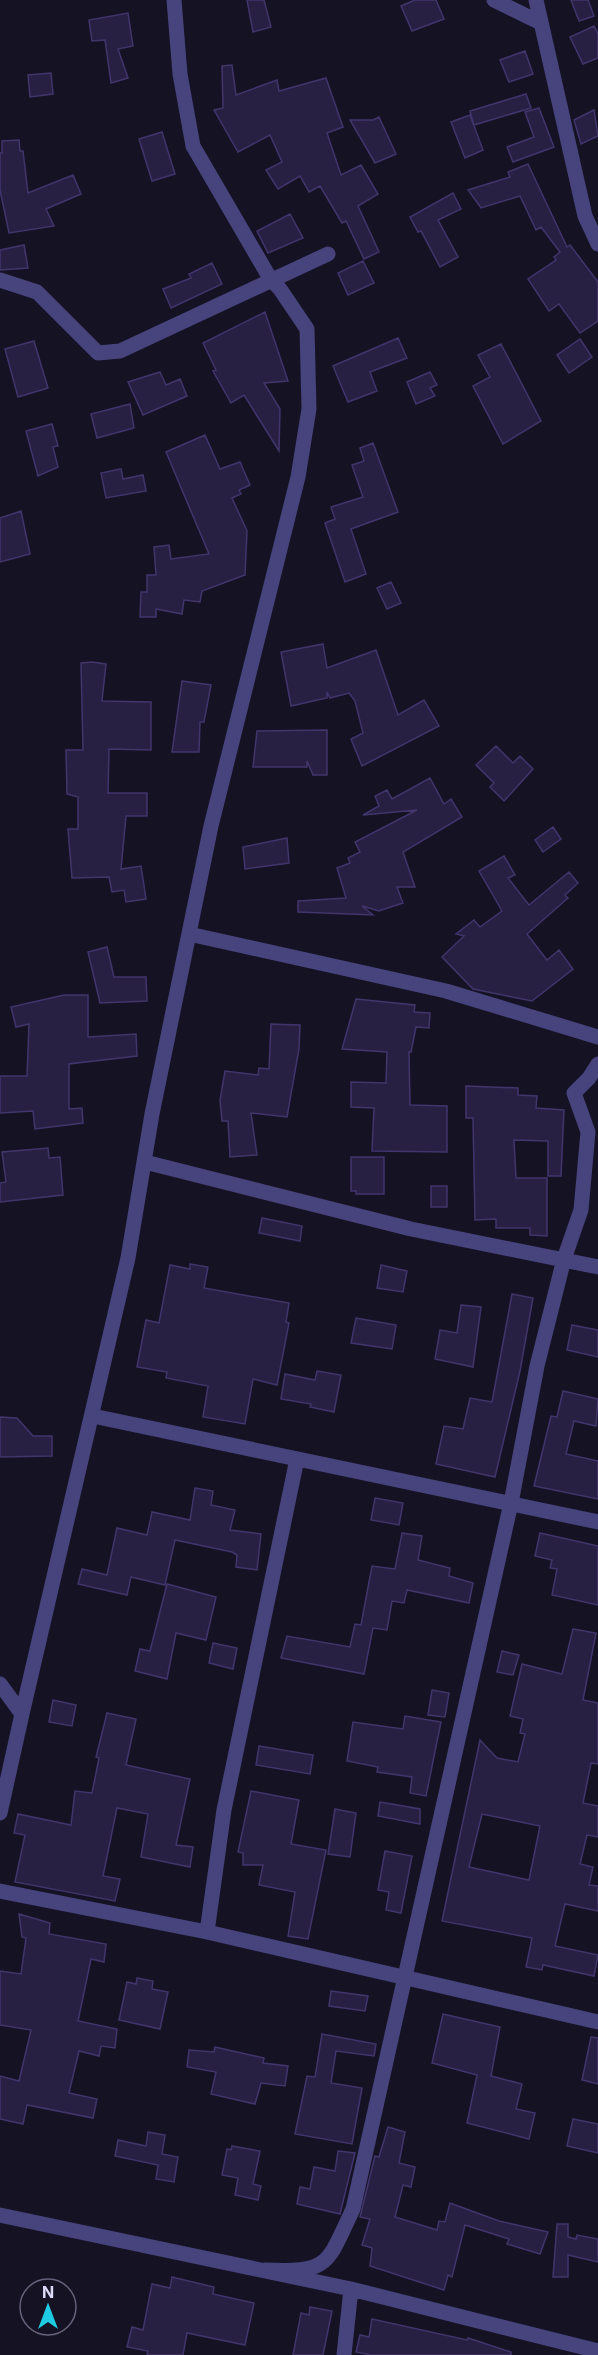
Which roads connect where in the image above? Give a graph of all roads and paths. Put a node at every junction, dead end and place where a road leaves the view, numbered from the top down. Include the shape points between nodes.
1 (174, 0) edge
2 (494, 0) edge
3 (536, 0) edge
4 (541, 23) junction
5 (598, 244) edge
6 (328, 254) dead end
7 (0, 280) edge
8 (271, 280) junction
9 (189, 934) junction
10 (598, 1037) edge
11 (598, 1064) edge
12 (145, 1162) junction
13 (564, 1258) junction
14 (598, 1267) edge
15 (93, 1416) junction
16 (297, 1459) junction
17 (511, 1503) junction
18 (598, 1522) edge
19 (0, 1684) edge
20 (22, 1714) junction
21 (0, 1813) edge
22 (0, 1891) edge
23 (207, 1932) junction
24 (404, 1976) junction
25 (598, 2022) edge
26 (0, 2215) edge
27 (265, 2270) junction
28 (351, 2289) junction
29 (598, 2351) edge
30 (344, 2355) edge

1 - 8 street via 180,74 193,146
2 - 4 street
3 - 4 street
4 - 5 street via 585,216
6 - 8 street
7 - 8 street via 38,292 98,353 120,351
8 - 9 street via 307,329 309,409 298,477 211,826
9 - 10 street via 446,991
9 - 12 street
11 - 13 street via 573,1093 588,1132 581,1210
12 - 13 street via 411,1229
12 - 15 street
13 - 14 street
13 - 17 street via 537,1366
15 - 16 street
15 - 20 street
16 - 17 street
16 - 23 street via 224,1810
17 - 18 street
17 - 24 street
19 - 20 street
20 - 21 street
22 - 23 street
23 - 24 street
24 - 25 street
24 - 27 street via 353,2208 341,2234 321,2265 299,2271
26 - 27 street
27 - 28 street
28 - 29 street
28 - 30 street

